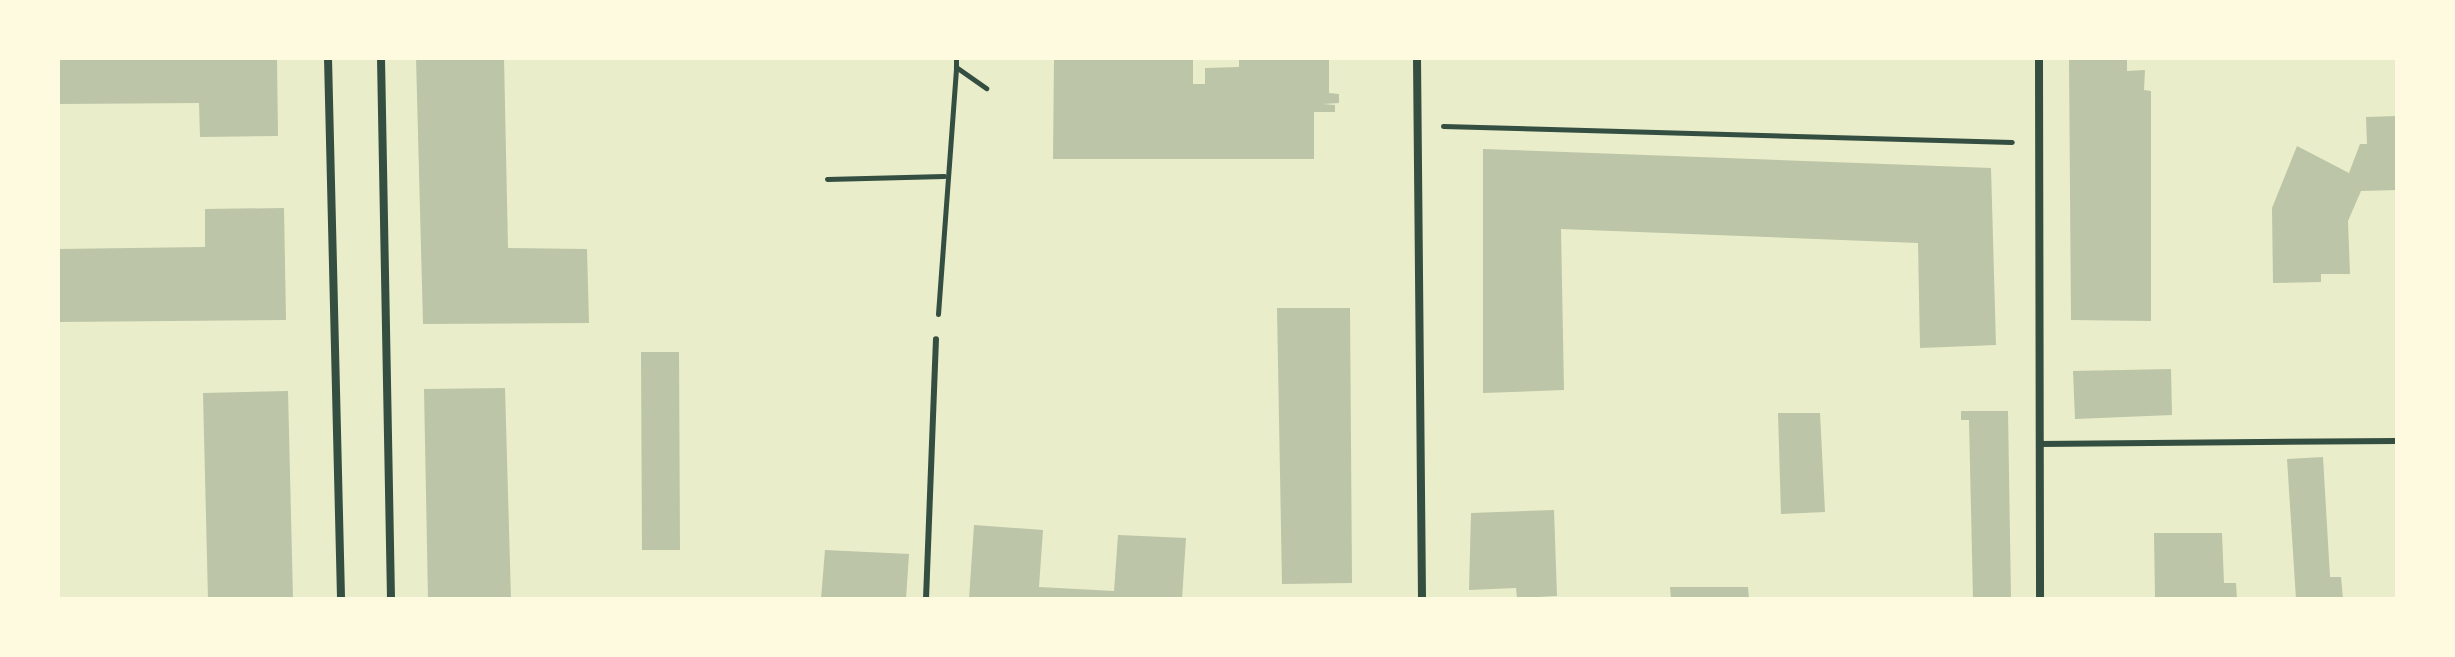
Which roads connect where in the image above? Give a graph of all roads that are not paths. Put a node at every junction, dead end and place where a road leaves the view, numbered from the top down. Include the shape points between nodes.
1 (328, 58) edge
2 (381, 58) edge
3 (1417, 58) edge
4 (2039, 58) edge
5 (936, 339) road end
6 (2397, 441) edge
7 (2039, 444) junction
8 (341, 599) edge
9 (391, 599) edge
10 (926, 599) edge
11 (1422, 599) edge
12 (2040, 599) edge

1 - 8 street
2 - 9 street
3 - 11 street
4 - 7 street
5 - 10 lane
6 - 7 lane
7 - 12 street

